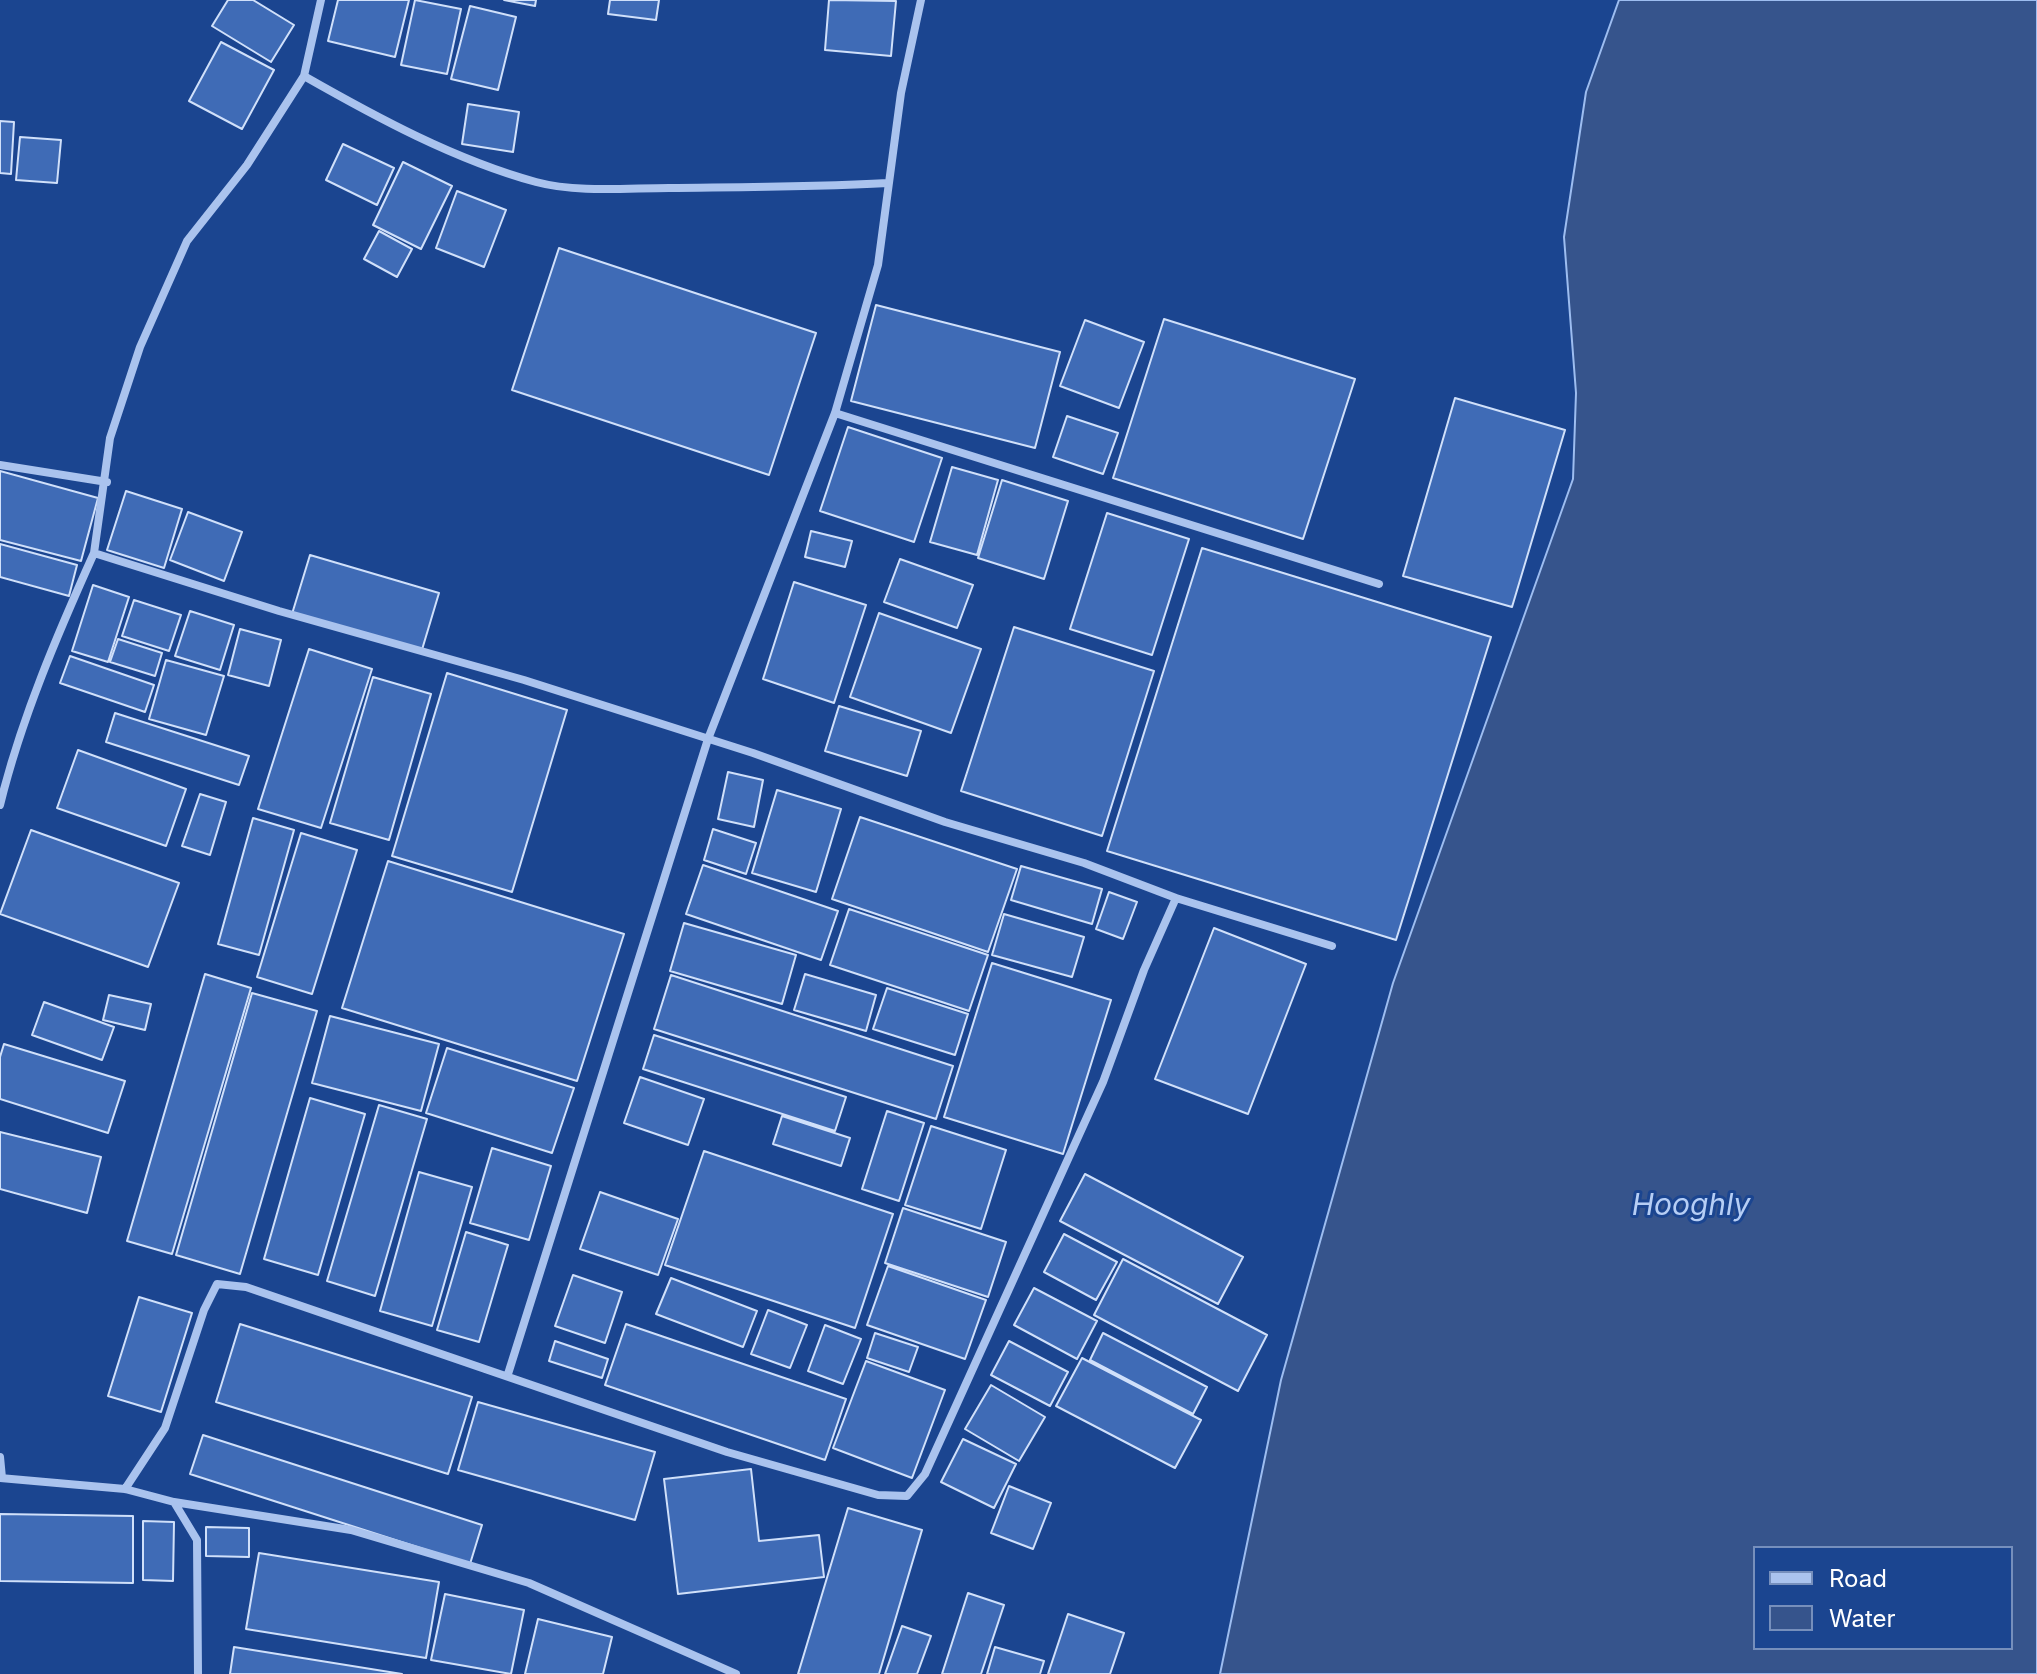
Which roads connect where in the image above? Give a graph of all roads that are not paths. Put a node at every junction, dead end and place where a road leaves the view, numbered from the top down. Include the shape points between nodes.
1 (321, 0) edge
2 (921, 0) edge
3 (304, 76) junction
4 (888, 183) junction
5 (835, 413) junction
6 (0, 465) edge
7 (107, 482) junction
8 (94, 553) junction
9 (1379, 584) dead end
10 (708, 739) junction
11 (0, 805) edge
12 (1176, 898) junction
13 (1332, 946) dead end
14 (508, 1374) junction
15 (0, 1457) edge
16 (1, 1478) edge
17 (125, 1489) junction
18 (174, 1502) junction
19 (198, 1674) edge
20 (736, 1674) edge

1 - 3 street
2 - 4 street
3 - 4 street via 458,153 538,183 602,188
3 - 7 street via 247,165 187,241 140,347 110,438
4 - 5 street via 878,265
5 - 9 street
5 - 10 street
6 - 7 street
7 - 8 street
8 - 10 street
8 - 11 street via 8,771
10 - 12 street
10 - 14 street
12 - 13 street
12 - 14 street via 1060,1179 925,1474 907,1496 878,1495 727,1452
14 - 17 street via 246,1287 217,1284 165,1428
15 - 16 street
16 - 17 street
17 - 18 street
18 - 19 street via 197,1540
18 - 20 street via 351,1530 529,1583

